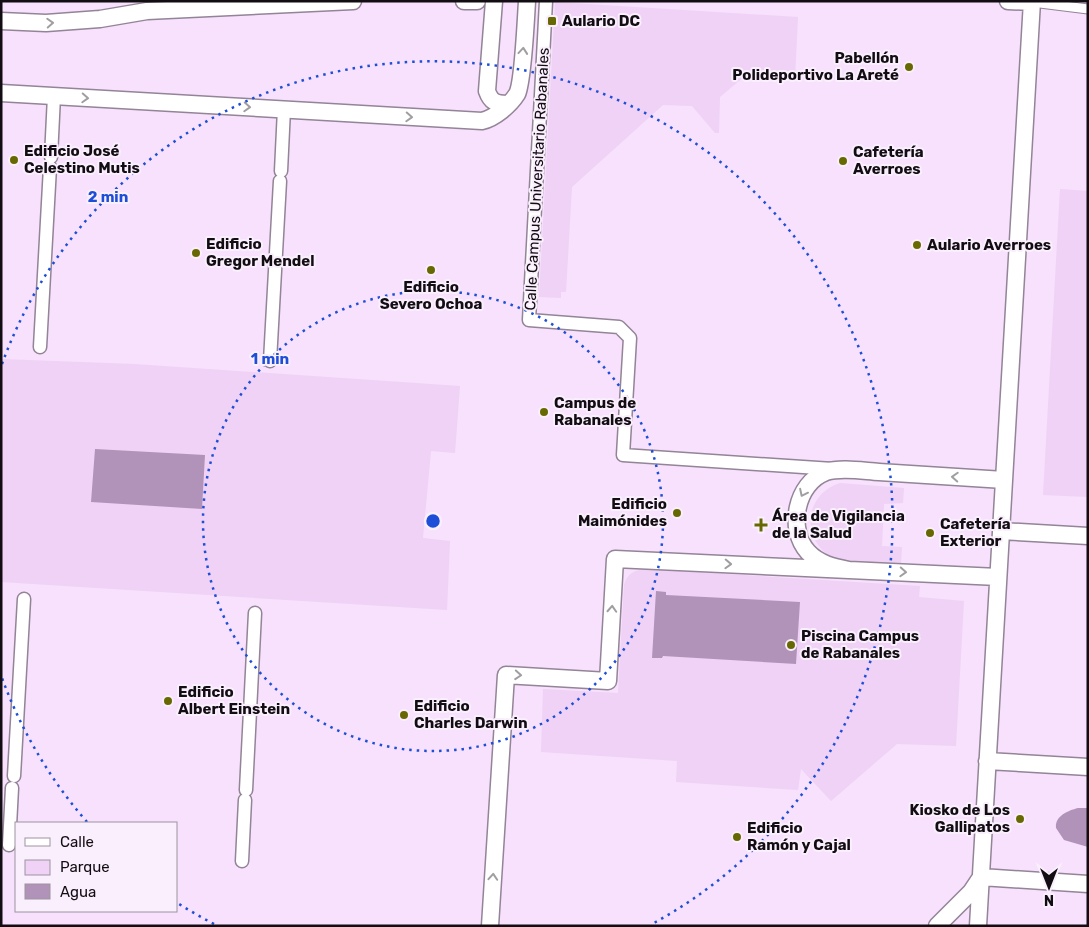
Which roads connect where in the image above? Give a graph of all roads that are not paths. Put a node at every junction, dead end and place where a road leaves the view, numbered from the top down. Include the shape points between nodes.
1 (353, 1) edge
2 (464, 1) edge
3 (477, 1) edge
4 (494, 1) edge
5 (527, 1) edge
6 (546, 1) edge
7 (1008, 1) edge
8 (1032, 2) edge
9 (1088, 9) edge
10 (1, 21) edge
11 (1, 93) edge
12 (54, 96) junction
13 (506, 104) junction
14 (284, 109) junction
15 (40, 347) dead end
16 (270, 361) dead end
17 (856, 471) junction
18 (1004, 480) junction
19 (1001, 531) junction
20 (1088, 536) edge
21 (849, 570) junction
22 (998, 577) junction
23 (24, 599) dead end
24 (255, 613) dead end
25 (987, 761) junction
26 (1088, 767) edge
27 (9, 845) dead end
28 (242, 861) dead end
29 (981, 878) junction
30 (1088, 884) edge
31 (490, 926) edge
32 (937, 926) edge
33 (978, 926) edge

10 -> 1 street via 46,23 147,11
2 - 3 street
4 - 13 street via 487,91 496,104
13 -> 5 street, Calle Campus Universitario Rabanales via 517,94 520,85
6 - 17 street, Calle Campus Universitario Rabanales via 530,320 619,326 630,338 623,455
7 - 8 street
8 - 9 lane
8 - 18 street
11 - 12 street, Calle Campus Universitario Rabanales
12 -> 14 street, Calle Campus Universitario Rabanales
12 - 15 street
14 -> 13 street, Calle Campus Universitario Rabanales via 482,121 492,119
14 - 16 street
18 -> 17 street, Calle Campus Universitario Rabanales
17 -> 21 street, Calle Campus Universitario Rabanales via 827,472 816,477 807,485 798,503 798,532 808,552 824,564
18 - 19 street
19 - 20 street
19 - 22 street
21 -> 22 street, Calle Campus Universitario Rabanales
31 -> 21 street, Calle Campus Universitario Rabanales via 506,674 608,681 615,560
22 - 25 street
23 - 27 street
24 - 28 street
25 - 26 street
25 - 29 street
29 - 30 street
29 - 32 street
29 - 33 street

